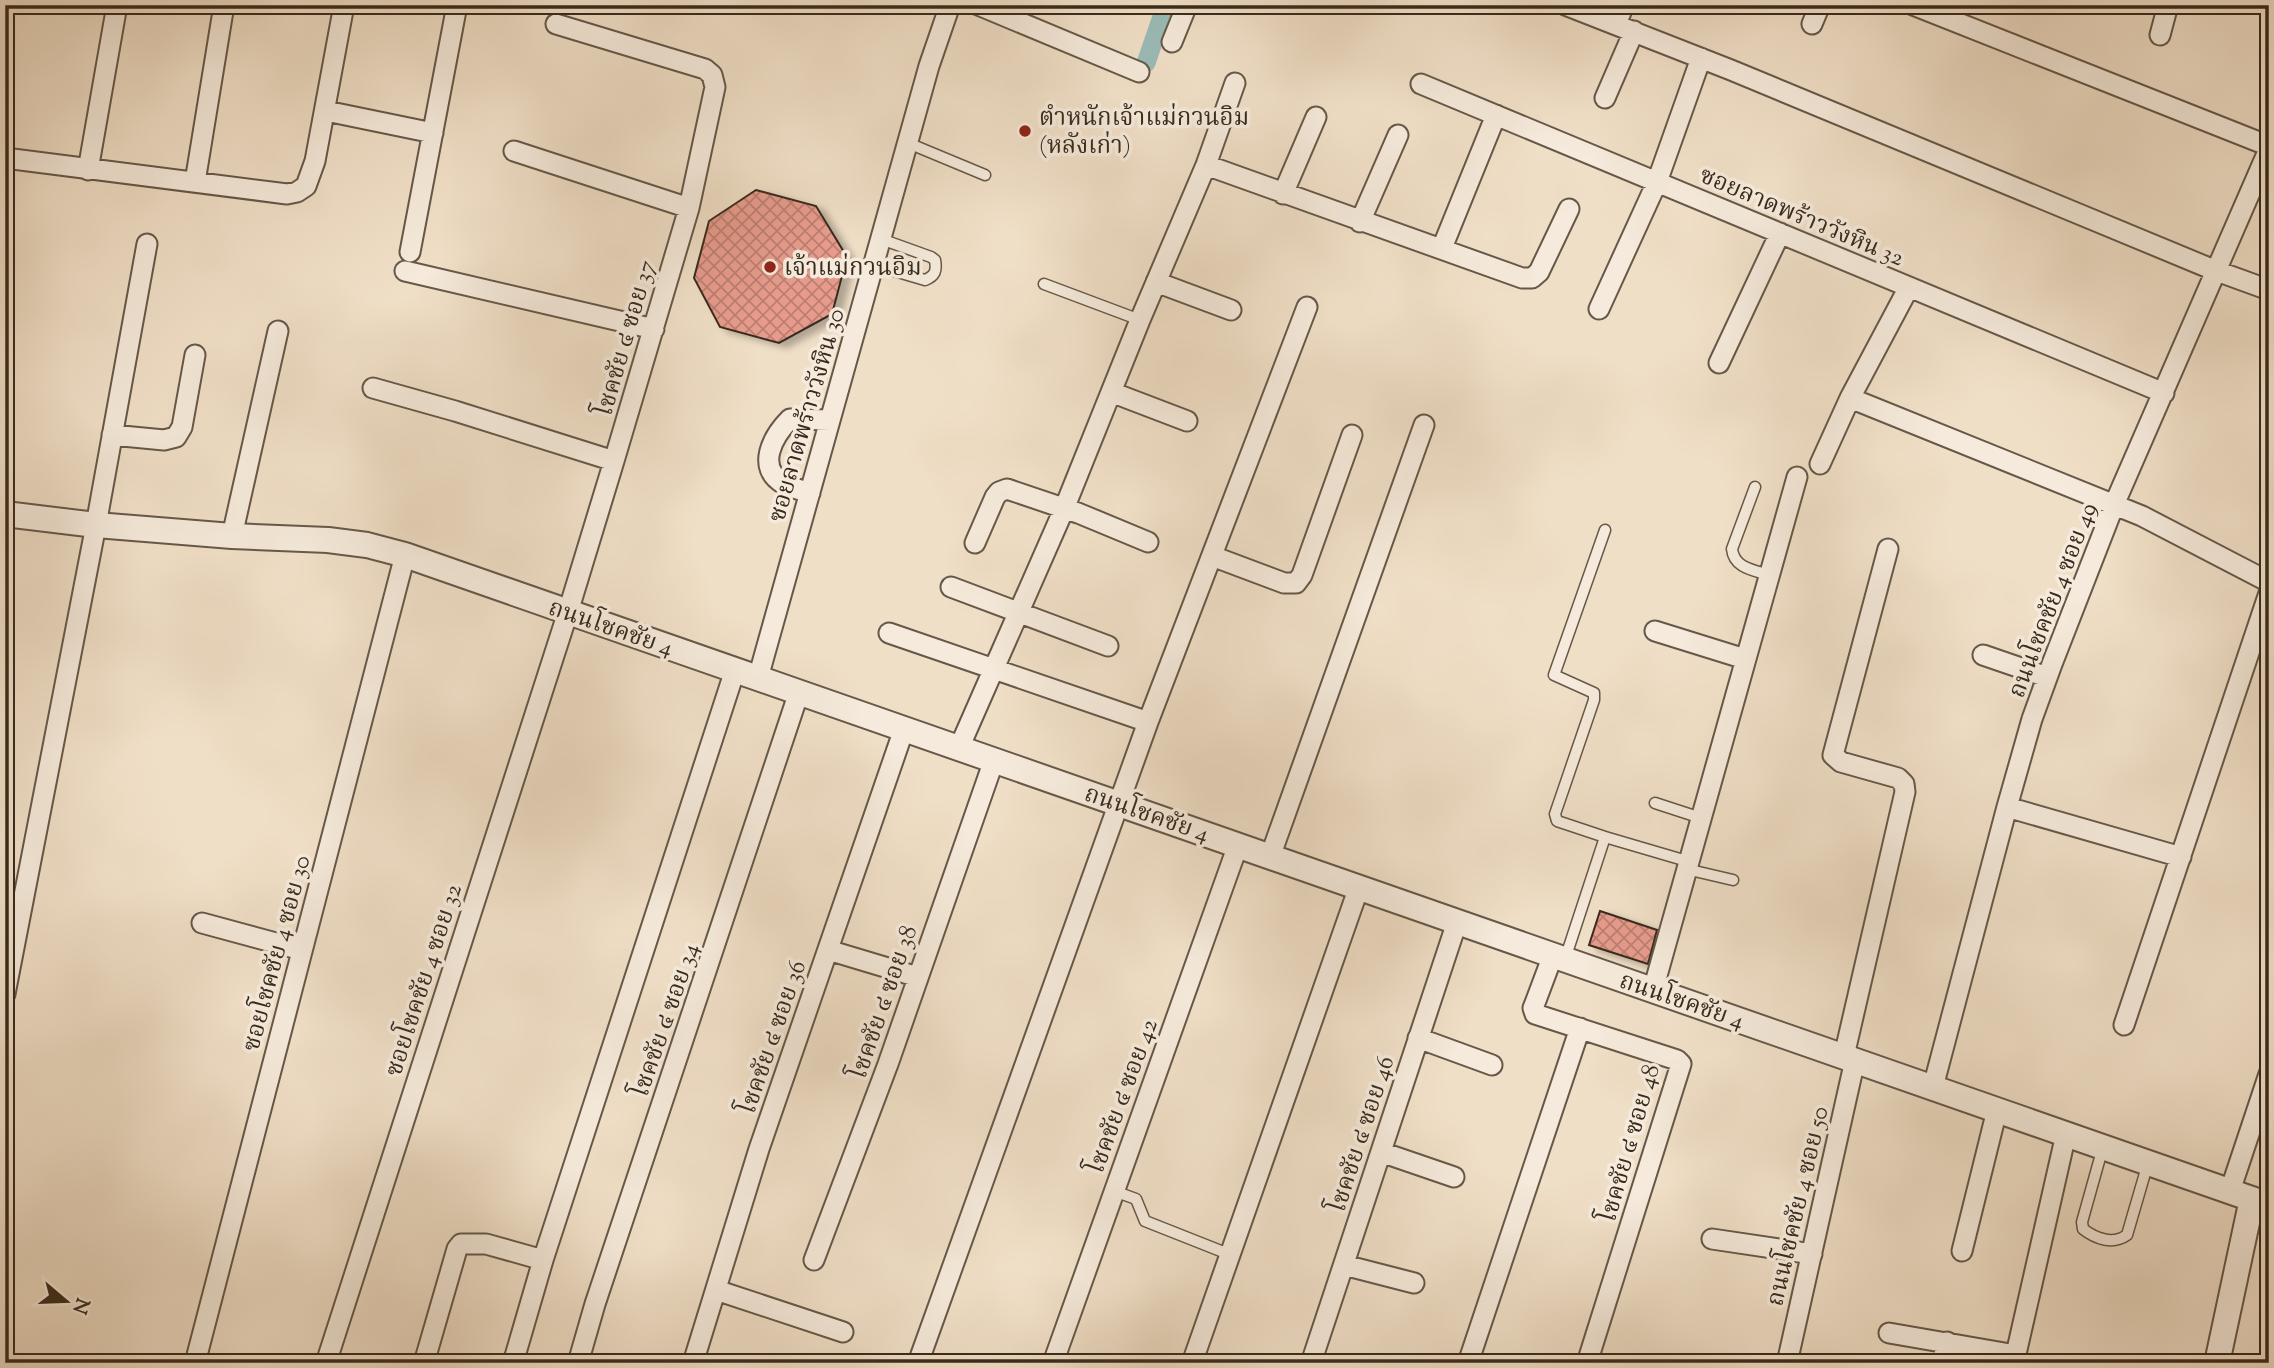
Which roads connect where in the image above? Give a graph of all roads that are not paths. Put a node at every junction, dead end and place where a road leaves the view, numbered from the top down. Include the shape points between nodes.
1 (117, 5) edge
2 (225, 5) edge
3 (344, 5) edge
4 (457, 5) edge
5 (950, 5) edge
6 (978, 5) edge
7 (1187, 5) edge
8 (1565, 5) edge
9 (1624, 5) edge
10 (1820, 5) edge
11 (1913, 5) edge
12 (2168, 5) edge
13 (555, 24) dead end
14 (1812, 24) dead end
15 (1625, 27) junction
16 (2160, 35) dead end
17 (1172, 42) dead end
18 (1701, 58) junction
19 (1139, 72) dead end
20 (1235, 83) dead end
21 (1421, 84) dead end
22 (1605, 98) dead end
23 (326, 111) junction
24 (1496, 116) junction
25 (1316, 117) dead end
26 (433, 133) junction
27 (1398, 135) dead end
28 (908, 143) junction
29 (2269, 148) edge
30 (514, 151) dead end
31 (5, 158) edge
32 (1206, 165) junction
33 (89, 170) junction
34 (985, 175) dead end
35 (195, 182) junction
36 (1657, 182) junction
37 (1283, 194) junction
38 (689, 208) junction
39 (1569, 209) dead end
40 (1360, 222) junction
41 (1780, 233) junction
42 (881, 239) junction
43 (147, 244) dead end
44 (1442, 248) junction
45 (874, 265) junction
46 (2214, 271) junction
47 (1156, 282) junction
48 (1044, 284) dead end
49 (1909, 287) junction
50 (2269, 290) edge
51 (1307, 307) dead end
52 (1231, 310) dead end
53 (1599, 310) dead end
54 (1140, 320) junction
55 (654, 329) junction
56 (278, 331) dead end
57 (195, 355) dead end
58 (1719, 363) dead end
59 (373, 388) dead end
60 (1111, 392) junction
61 (2164, 393) junction
62 (1850, 398) junction
63 (830, 420) junction
64 (1187, 421) dead end
65 (1424, 425) dead end
66 (113, 435) junction
67 (1352, 435) dead end
68 (614, 461) junction
69 (1820, 464) dead end
70 (1797, 477) dead end
71 (1755, 487) dead end
72 (810, 493) junction
73 (2114, 505) junction
74 (1063, 509) junction
75 (5, 514) edge
76 (96, 525) junction
77 (1605, 530) dead end
78 (232, 536) junction
79 (1147, 542) dead end
80 (975, 543) dead end
81 (1888, 549) dead end
82 (405, 555) junction
83 (1212, 555) junction
84 (1769, 575) junction
85 (2269, 582) edge
86 (951, 587) dead end
87 (2269, 593) edge
88 (568, 612) junction
89 (1018, 612) junction
90 (1655, 631) dead end
91 (889, 633) dead end
92 (1108, 646) dead end
93 (1983, 655) dead end
94 (1745, 659) junction
95 (994, 668) junction
96 (747, 674) junction
97 (2047, 677) junction
98 (799, 692) junction
99 (1149, 723) junction
100 (904, 729) junction
101 (959, 748) junction
102 (994, 760) junction
103 (1655, 803) dead end
104 (1119, 804) junction
105 (2007, 807) junction
106 (1700, 818) junction
107 (1605, 837) junction
108 (1238, 845) junction
109 (1270, 856) junction
110 (2181, 857) junction
111 (1683, 864) junction
112 (1733, 880) dead end
113 (1359, 887) junction
114 (1457, 922) junction
115 (202, 923) dead end
116 (302, 950) junction
117 (828, 950) junction
118 (1559, 957) junction
119 (918, 978) junction
120 (6, 983) edge
121 (1653, 990) junction
122 (2124, 1025) dead end
123 (1580, 1028) junction
124 (1418, 1038) junction
125 (1849, 1058) junction
126 (1492, 1065) dead end
127 (2269, 1074) edge
128 (1933, 1087) junction
129 (1997, 1110) junction
130 (2066, 1134) junction
131 (2103, 1147) junction
132 (1381, 1152) junction
133 (2148, 1162) junction
134 (1454, 1177) dead end
135 (1114, 1191) junction
136 (2250, 1198) edge
137 (1712, 1238) dead end
138 (1962, 1251) dead end
139 (1812, 1254) junction
140 (1231, 1255) junction
141 (543, 1260) junction
142 (814, 1260) dead end
143 (1344, 1265) junction
144 (1414, 1283) dead end
145 (716, 1290) junction
146 (843, 1332) dead end
147 (1889, 1333) dead end
148 (1947, 1342) junction
149 (2015, 1359) edge
150 (195, 1363) edge
151 (326, 1363) edge
152 (424, 1363) edge
153 (513, 1363) edge
154 (578, 1363) edge
155 (693, 1363) edge
156 (918, 1363) edge
157 (1053, 1363) edge
158 (1192, 1363) edge
159 (1311, 1363) edge
160 (1468, 1363) edge
161 (1587, 1363) edge
162 (1787, 1363) edge
163 (1942, 1363) edge
164 (2217, 1363) edge

1 - 33 street
2 - 35 street
3 - 23 street
4 - 26 street
5 - 28 street, ซอยลาดพร้าววังหิน 30
6 - 19 street
7 - 17 street
8 - 15 street
9 - 15 street
10 - 14 street
11 - 29 street, ถนนโชคชัย 4 ซอย 49
12 - 16 street
13 - 38 street, โชคชัย ๔ ซอย 37 via 705,69 712,75 715,87
15 - 18 street
15 - 22 street
18 - 36 street
18 - 46 street
20 - 32 street
21 - 24 street, ซอยลาดพร้าววังหิน 32
23 - 26 street
23 - 35 street via 315,161 306,186 297,192
24 - 36 street, ซอยลาดพร้าววังหิน 32
24 - 44 street
25 - 37 street
26 - 55 street via 408,262
27 - 40 street
28 - 34 lane
28 - 42 street, ซอยลาดพร้าววังหิน 30
29 - 46 street, ถนนโชคชัย 4 ซอย 49
30 - 38 street
31 - 33 street
32 - 37 street
32 - 47 street
33 - 35 street
36 - 41 street, ซอยลาดพร้าววังหิน 32
36 - 53 street
37 - 40 street
38 - 55 street, โชคชัย ๔ ซอย 37
39 - 44 street via 1532,278
40 - 44 street
41 - 49 street, ซอยลาดพร้าววังหิน 32
41 - 58 street
42 - 45 street, ซอยลาดพร้าววังหิน 30
42 - 45 lane via 931,257 935,272 925,280
43 - 66 street
45 - 63 street, ซอยลาดพร้าววังหิน 30
46 - 50 street
46 - 61 street, ถนนโชคชัย 4 ซอย 49
47 - 52 street
47 - 54 street
48 - 54 lane
49 - 61 street, ซอยลาดพร้าววังหิน 32
49 - 62 street
51 - 83 street
54 - 60 street
55 - 68 street, โชคชัย ๔ ซอย 37
56 - 78 street
57 - 66 street via 182,427 176,437
59 - 68 street
60 - 64 street
60 - 74 street
61 - 73 street, ถนนโชคชัย 4 ซอย 49
62 - 69 street
62 - 73 street
63 - 72 street, ซอยลาดพร้าววังหิน 30
63 - 72 street via 790,419 772,441 769,463 774,477
65 - 109 street
66 - 76 street
67 - 83 street via 1296,583 1284,583
68 - 88 street, โชคชัย ๔ ซอย 37
70 - 84 street
71 - 84 lane via 1733,557 1741,566
72 - 96 street, ซอยลาดพร้าววังหิน 30
73 - 85 street
73 - 97 street, ถนนโชคชัย 4 ซอย 49
74 - 79 street
74 - 80 street via 1007,489 999,492
74 - 89 street
75 - 76 street, ถนนโชคชัย 4
76 - 78 street, ถนนโชคชัย 4
76 - 120 street
77 - 107 lane via 1554,675 1594,693 1555,814 1557,821
78 - 82 street, ถนนโชคชัย 4 via 328,540
81 - 125 street, ถนนโชคชัย 4 ซอย 50 via 1833,755 1841,762 1898,778 1905,792
82 - 88 street, ถนนโชคชัย 4
82 - 116 street, ซอยโชคชัย 4 ซอย 30
83 - 99 street
84 - 94 street
86 - 89 street
87 - 110 street
88 - 96 street, ถนนโชคชัย 4
88 - 151 street, ซอยโชคชัย 4 ซอย 32
89 - 92 street
89 - 95 street
90 - 94 street
91 - 95 street
93 - 97 street
94 - 106 street
95 - 99 street
95 - 101 street
96 - 98 street, ถนนโชคชัย 4
96 - 141 street, ซอยลาดพร้าววังหิน 30
97 - 105 street, ถนนโชคชัย 4 ซอย 49
98 - 100 street, ถนนโชคชัย 4
98 - 154 street, โชคชัย ๔ ซอย 34
99 - 104 street
100 - 101 street, ถนนโชคชัย 4
100 - 117 street, โชคชัย ๔ ซอย 36
101 - 102 street, ถนนโชคชัย 4
102 - 104 street, ถนนโชคชัย 4
102 - 119 street, โชคชัย ๔ ซอย 38
103 - 106 lane
104 - 108 street, ถนนโชคชัย 4
104 - 156 street
105 - 110 street
105 - 128 street, ถนนโชคชัย 4 ซอย 49
106 - 111 street
107 - 111 lane
107 - 118 lane
108 - 109 street, ถนนโชคชัย 4
108 - 135 street, โชคชัย ๔ ซอย 42
109 - 113 street, ถนนโชคชัย 4
110 - 122 street
111 - 112 lane
111 - 121 street
113 - 114 street, ถนนโชคชัย 4
113 - 140 street
114 - 118 street, ถนนโชคชัย 4
114 - 124 street, โชคชัย ๔ ซอย 46
115 - 116 street
116 - 150 street, ซอยโชคชัย 4 ซอย 30
117 - 119 street
117 - 145 street, โชคชัย ๔ ซอย 36
118 - 121 street, ถนนโชคชัย 4
118 - 123 street, โชคชัย ๔ ซอย 48 via 1533,1009 1535,1014
119 - 142 street, โชคชัย ๔ ซอย 38
121 - 125 street, ถนนโชคชัย 4
123 - 160 street
123 - 161 street, โชคชัย ๔ ซอย 48 via 1681,1064
124 - 126 street
124 - 132 street, โชคชัย ๔ ซอย 46
125 - 128 street, ถนนโชคชัย 4
125 - 139 street, ถนนโชคชัย 4 ซอย 50
127 - 136 street
128 - 129 street, ถนนโชคชัย 4
129 - 130 street, ถนนโชคชัย 4
129 - 138 street
130 - 131 street, ถนนโชคชัย 4
130 - 149 street
131 - 133 street, ถนนโชคชัย 4
131 - 133 lane via 2082,1222 2091,1235 2119,1241 2127,1235
132 - 134 street
132 - 143 street, โชคชัย ๔ ซอย 46
133 - 136 street, ถนนโชคชัย 4
135 - 140 lane via 1136,1199 1145,1221
135 - 157 street, โชคชัย ๔ ซอย 42
136 - 164 street
137 - 139 street
139 - 162 street, ถนนโชคชัย 4 ซอย 50
140 - 158 street
141 - 152 street via 486,1244 461,1244
141 - 153 street, ซอยลาดพร้าววังหิน 30
143 - 144 street
143 - 159 street, โชคชัย ๔ ซอย 46
145 - 146 street
145 - 155 street, โชคชัย ๔ ซอย 36
147 - 148 street
148 - 149 street
148 - 163 street

